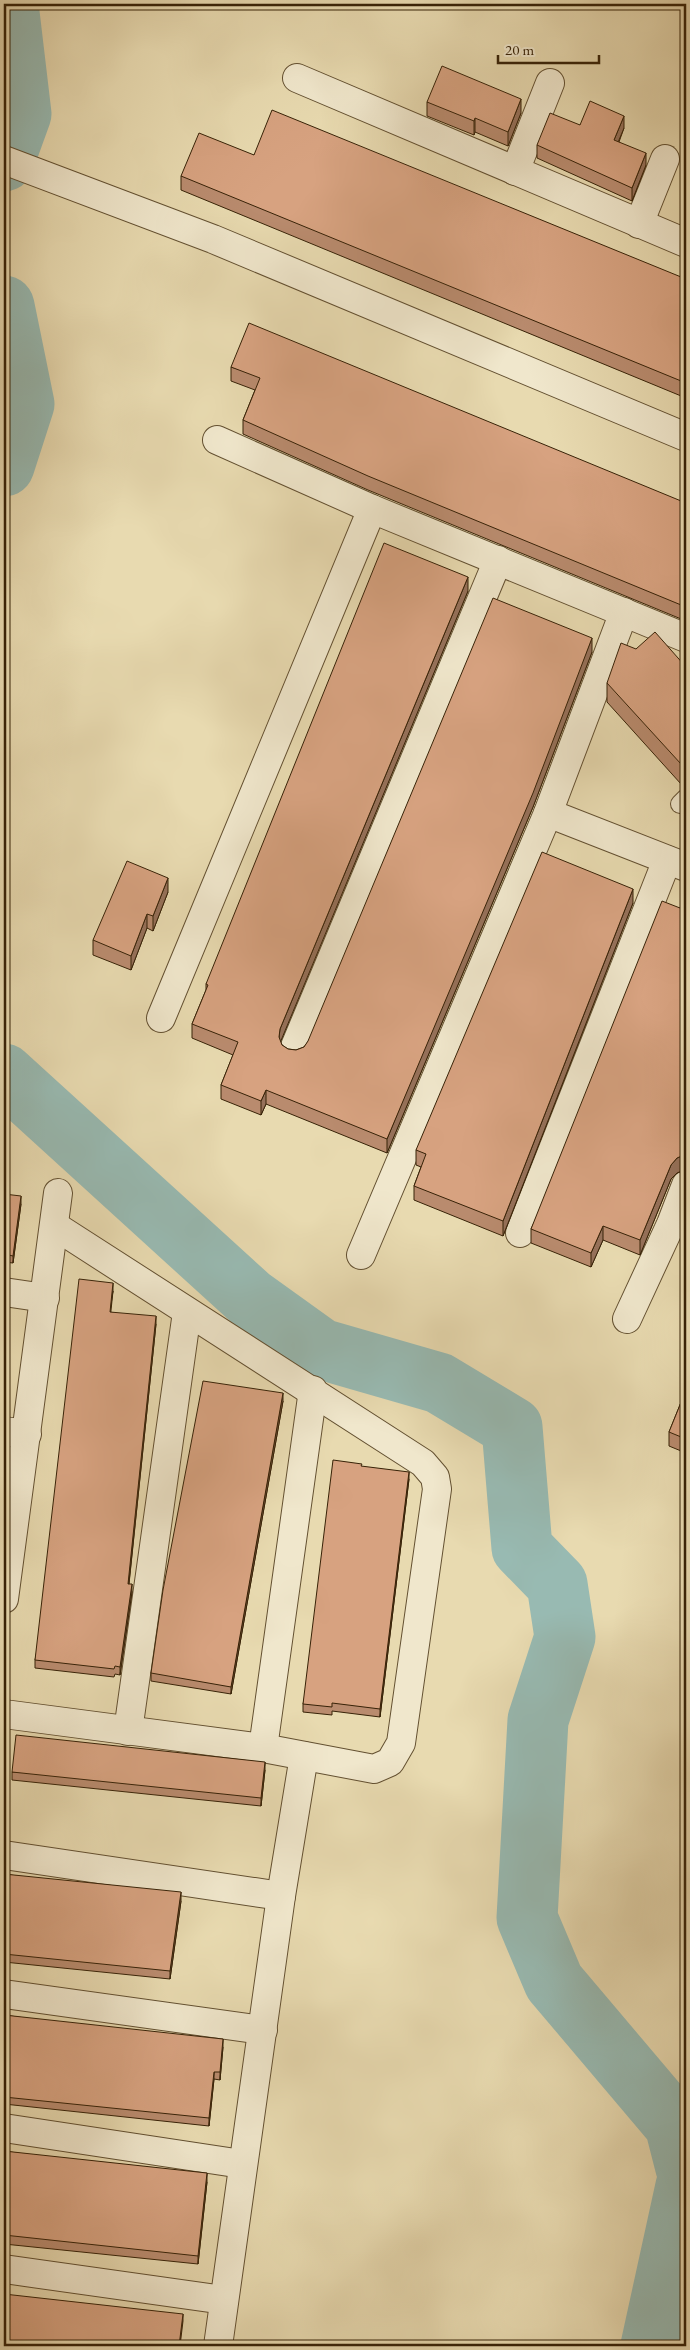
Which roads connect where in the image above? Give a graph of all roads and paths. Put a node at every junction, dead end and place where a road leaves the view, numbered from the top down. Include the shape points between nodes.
1 (297, 78) dead end
2 (550, 83) dead end
3 (665, 159) dead end
4 (4, 160) edge
5 (515, 171) junction
6 (639, 224) junction
7 (686, 243) edge
8 (686, 437) edge
9 (217, 440) dead end
10 (372, 509) junction
11 (498, 560) junction
12 (624, 612) junction
13 (686, 638) edge
14 (548, 813) junction
15 (677, 864) edge
16 (161, 1018) dead end
17 (294, 1049) edge
18 (686, 1185) edge
19 (58, 1193) dead end
20 (55, 1226) junction
21 (679, 1228) edge
22 (520, 1233) dead end
23 (361, 1255) dead end
24 (4, 1292) edge
25 (45, 1298) junction
26 (187, 1312) junction
27 (627, 1320) dead end
28 (313, 1390) junction
29 (16, 1433) edge
30 (5, 1582) edge
31 (4, 1714) edge
32 (128, 1731) junction
33 (263, 1748) junction
34 (304, 1756) junction
35 (4, 1855) edge
36 (280, 1896) junction
37 (4, 1994) edge
38 (264, 2030) junction
39 (4, 2128) edge
40 (242, 2164) junction
41 (4, 2269) edge
42 (224, 2300) junction
43 (218, 2346) edge

1 - 5 street
2 - 5 street
3 - 6 street
4 - 8 street via 213,239
5 - 6 street
6 - 7 street
9 - 10 street
10 - 11 street
10 - 16 street
11 - 12 street
11 - 17 street
12 - 13 street
12 - 14 street
14 - 15 street
14 - 23 street
15 - 22 street
18 - 21 street
19 - 20 street
20 - 25 street
20 - 26 street
21 - 27 street
24 - 25 street
25 - 29 street
26 - 28 street
26 - 32 street
28 - 33 street
28 - 34 street via 423,1463 435,1477 437,1490 401,1743 390,1762 374,1769
29 - 30 street
31 - 32 street
32 - 33 street
33 - 34 street
34 - 36 street
35 - 36 street
36 - 38 street
37 - 38 street
38 - 40 street
39 - 40 street
40 - 42 street
41 - 42 street
42 - 43 street

